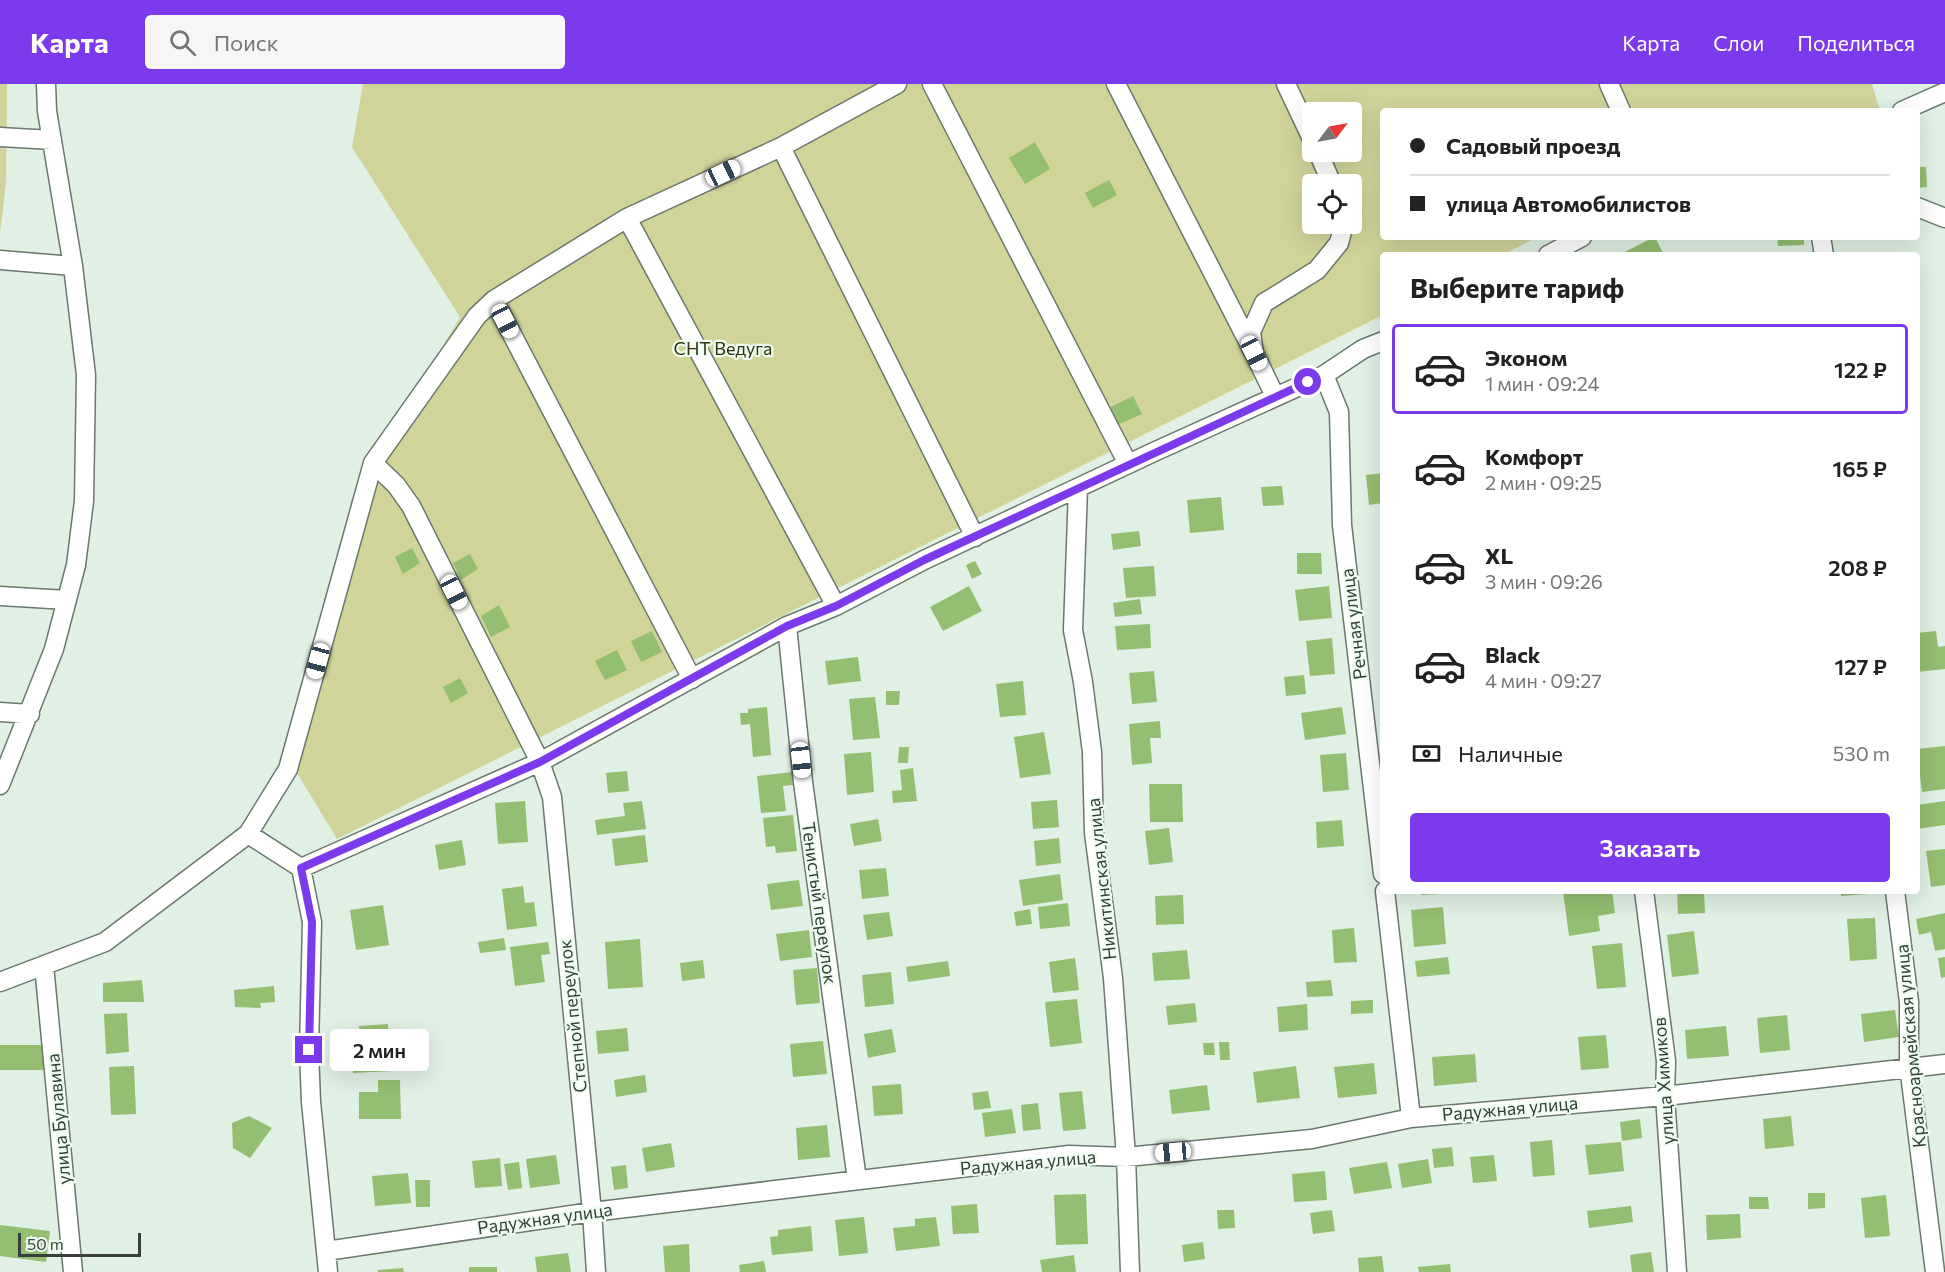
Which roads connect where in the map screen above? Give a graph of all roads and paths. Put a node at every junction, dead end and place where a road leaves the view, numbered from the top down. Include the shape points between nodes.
1 (46, 84) edge
2 (897, 84) edge
3 (932, 84) edge
4 (1116, 84) edge
5 (1286, 84) edge
6 (1610, 84) edge
7 (1945, 92) edge
8 (1620, 108) edge
9 (1909, 108) edge
10 (1302, 118) edge
11 (0, 137) edge
12 (52, 140) junction
13 (781, 147) junction
14 (1920, 208) edge
15 (627, 218) junction
16 (1945, 218) edge
17 (1341, 234) edge
18 (1577, 244) edge
19 (1556, 252) edge
20 (0, 260) edge
21 (73, 266) junction
22 (494, 300) junction
23 (1380, 342) edge
24 (1254, 353) junction
25 (1324, 375) junction
26 (1275, 396) junction
27 (373, 463) junction
28 (1128, 464) junction
29 (1078, 488) junction
30 (975, 537) junction
31 (0, 596) edge
32 (67, 600) junction
33 (836, 606) junction
34 (787, 626) junction
35 (692, 679) junction
36 (0, 712) edge
37 (30, 714) junction
38 (540, 762) junction
39 (0, 785) edge
40 (248, 834) junction
41 (1380, 848) edge
42 (301, 868) junction
43 (1385, 894) edge
44 (1644, 894) edge
45 (1895, 894) edge
46 (44, 965) junction
47 (0, 982) edge
48 (1945, 1064) edge
49 (1909, 1066) junction
50 (1665, 1096) junction
51 (1411, 1118) junction
52 (1126, 1156) junction
53 (857, 1180) junction
54 (592, 1212) junction
55 (326, 1251) junction
56 (73, 1272) edge
57 (328, 1272) edge
58 (596, 1272) edge
59 (1130, 1272) edge
60 (1677, 1272) edge
61 (1935, 1272) edge

1 - 12 street
2 - 13 street
3 - 28 street
4 - 24 street
5 - 10 street
6 - 8 street
7 - 9 street
11 - 12 street
12 - 21 street
13 - 15 street
13 - 30 street
14 - 16 street
15 - 22 street
15 - 33 street
17 - 24 street via 1339,243 1317,270 1264,303 1251,332
18 - 19 street
20 - 21 street
21 - 32 street via 86,375 84,501
22 - 27 street via 477,316
22 - 35 street
23 - 25 street
24 - 26 street
25 - 26 street
25 - 41 street, Речная улица via 1339,412 1342,525
26 - 28 street
27 - 38 street, Степной переулок via 411,506
27 - 40 street via 288,770
28 - 29 street
29 - 30 street
29 - 52 street, Никитинская улица via 1073,630 1092,752 1094,833 1113,978
30 - 33 street
31 - 32 street
32 - 37 street
33 - 34 street
34 - 35 street
34 - 53 street, Тенистый переулок via 803,782
35 - 38 street
36 - 37 street
37 - 39 street
38 - 42 street
38 - 54 street, Степной переулок via 552,797
40 - 42 street
40 - 46 street via 105,942
42 - 55 street via 312,922 311,1102
43 - 51 street
44 - 50 street, улица Химиков via 1666,1061
45 - 49 street, Красноармейская улица via 1910,1002
46 - 47 street
46 - 56 street, улица Булавина
48 - 49 street, Радужная улица
49 - 50 street, Радужная улица
49 - 61 street, Красноармейская улица
50 - 51 street, Радужная улица
50 - 60 street, улица Химиков
51 - 52 street, Радужная улица via 1312,1139
52 - 53 street, Радужная улица via 1070,1155
52 - 59 street, Никитинская улица
53 - 54 street, Радужная улица
54 - 55 street, Радужная улица
54 - 58 street, Степной переулок
55 - 57 street

